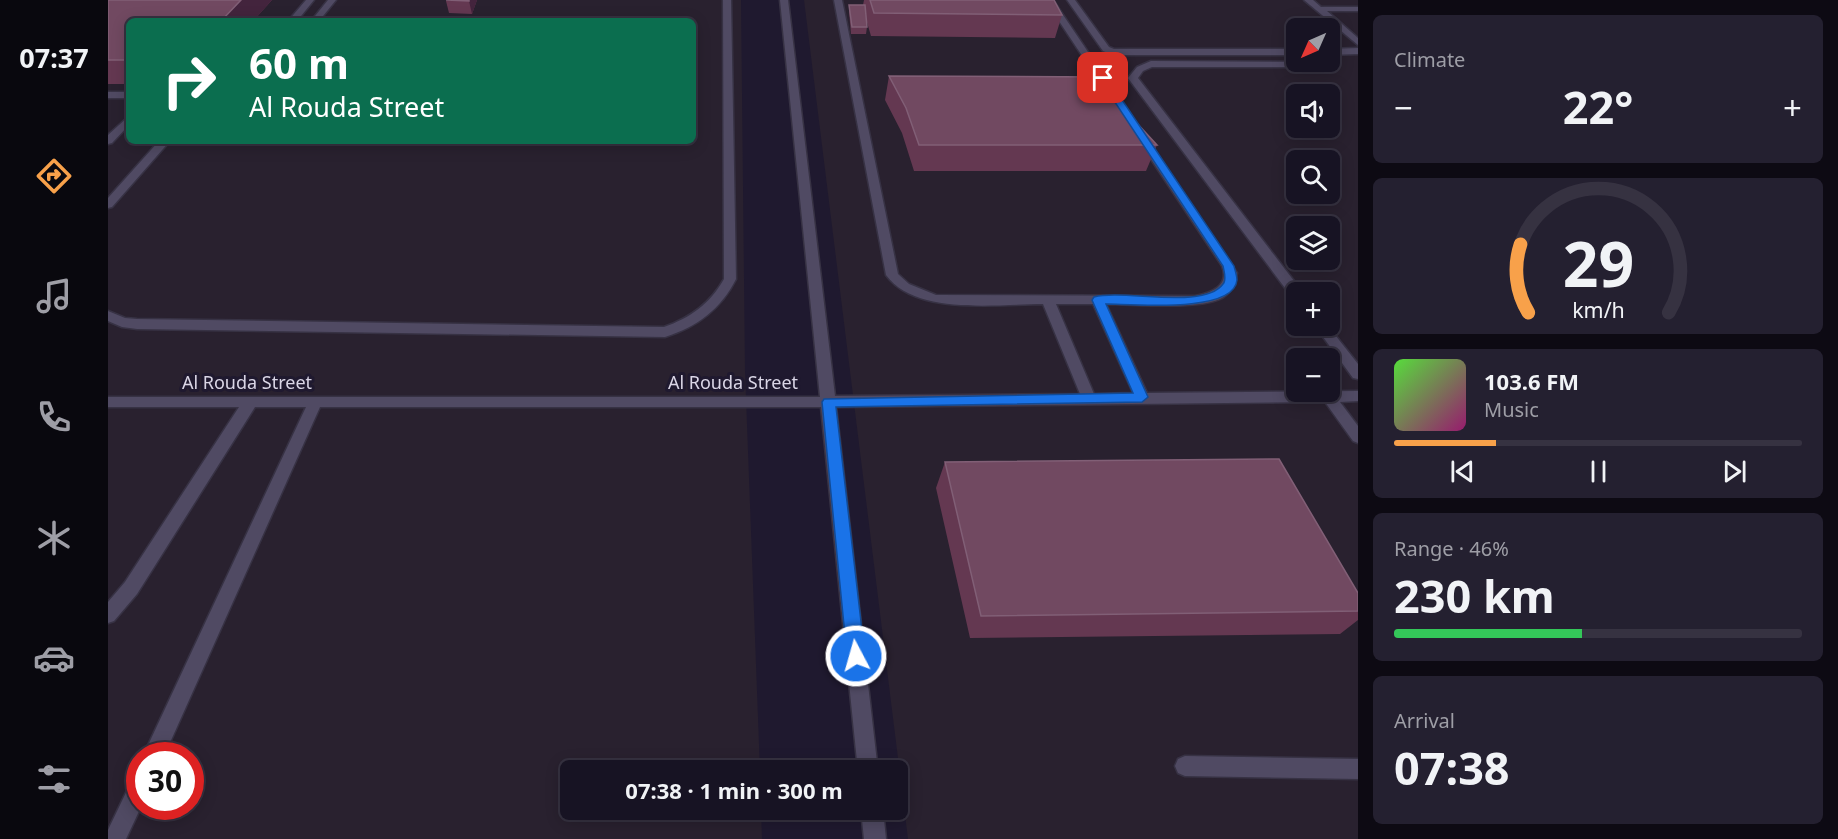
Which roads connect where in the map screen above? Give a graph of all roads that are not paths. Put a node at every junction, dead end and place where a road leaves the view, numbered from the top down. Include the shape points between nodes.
1 (310, 0) edge
2 (332, 0) edge
3 (727, 0) edge
4 (784, 0) edge
5 (838, 0) edge
6 (1050, 0) edge
7 (1071, 0) edge
8 (1308, 0) edge
9 (1319, 9) junction
10 (1358, 9) edge
11 (295, 18) edge
12 (317, 18) edge
13 (1356, 39) edge
14 (1358, 51) edge
15 (1286, 52) edge
16 (1340, 52) edge
17 (1286, 64) edge
18 (108, 95) edge
19 (126, 95) edge
20 (126, 122) edge
21 (108, 141) edge
22 (162, 144) edge
23 (108, 183) edge
24 (128, 183) junction
25 (108, 205) edge
26 (1288, 282) edge
27 (1048, 300) junction
28 (1098, 300) junction
29 (108, 315) edge
30 (1328, 336) edge
31 (1358, 374) edge
32 (1358, 396) edge
33 (1142, 397) junction
34 (1286, 397) edge
35 (1340, 397) edge
36 (1089, 398) junction
37 (108, 402) edge
38 (829, 402) junction
39 (1333, 402) edge
40 (250, 403) junction
41 (315, 403) junction
42 (1358, 437) edge
43 (108, 615) edge
44 (159, 742) edge
45 (867, 760) edge
46 (1185, 766) dead end
47 (1358, 769) edge
48 (126, 815) edge
49 (873, 820) edge
50 (115, 839) edge
51 (875, 839) edge

1 - 11 street
2 - 12 street
3 - 29 street via 730,279 717,303 694,320 665,332 137,324
4 - 38 street
5 - 27 street via 892,275 904,287 935,299
6 - 28 street via 1231,273 1224,291 1207,299
7 - 15 street via 1106,49 1113,52
8 - 9 street
9 - 10 street
9 - 13 street
14 - 16 street
17 - 26 street via 1151,64 1136,71 1133,78
18 - 19 street
20 - 21 street
22 - 24 street
23 - 24 street
24 - 25 street
27 - 28 street
27 - 36 street
28 - 33 street
30 - 31 street
32 - 35 street, Al Rouda Street
33 - 34 street, Al Rouda Street
33 - 36 street, Al Rouda Street
36 - 38 street, Al Rouda Street
37 - 40 street, Al Rouda Street
38 - 41 street, Al Rouda Street
38 - 45 street
39 - 42 street
40 - 41 street, Al Rouda Street
40 - 43 street via 131,588
41 - 44 street
46 - 47 street
48 - 50 street
49 - 51 street

